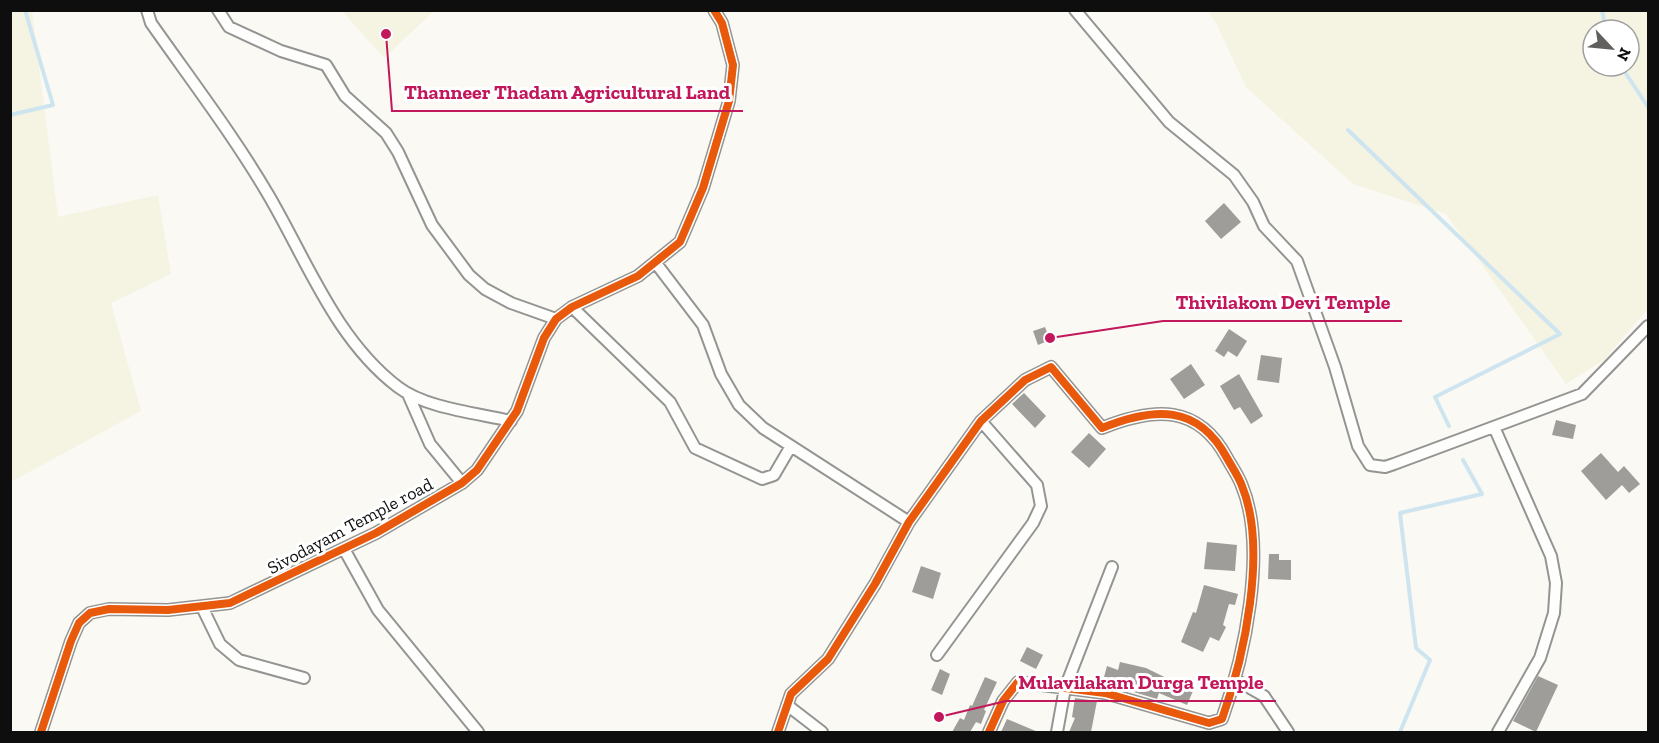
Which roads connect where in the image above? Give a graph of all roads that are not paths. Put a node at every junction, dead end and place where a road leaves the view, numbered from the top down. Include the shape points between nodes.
1 (147, 10) edge
2 (218, 10) edge
3 (1075, 10) edge
4 (717, 12) edge
5 (655, 262) junction
6 (572, 307) junction
7 (556, 319) junction
8 (1648, 326) edge
9 (408, 394) junction
10 (981, 421) junction
11 (511, 422) junction
12 (1494, 427) junction
13 (791, 446) junction
14 (462, 483) junction
15 (909, 522) junction
16 (344, 549) junction
17 (1112, 567) dead end
18 (201, 607) junction
19 (937, 655) dead end
20 (304, 678) dead end
21 (1236, 680) junction
22 (1065, 688) junction
23 (788, 705) junction
24 (41, 732) edge
25 (478, 732) edge
26 (778, 732) edge
27 (822, 732) edge
28 (989, 732) edge
29 (1057, 732) edge
30 (1288, 732) edge
31 (1498, 732) edge

1 - 9 street via 151,23 268,195 325,299 378,369
2 - 7 street via 229,27 281,51 326,65 345,96 386,133 432,225 469,274 485,289 511,303
3 - 12 street via 1169,122 1234,175 1264,226 1297,261 1358,446 1370,465 1385,467
4 - 5 street, Sivodayam Temple road via 733,65 729,101 703,188 680,242
5 - 6 street, Sivodayam Temple road via 638,276
5 - 13 street via 703,324 721,374 739,405 763,428
6 - 7 street, Sivodayam Temple road
6 - 13 street via 670,402 695,448 762,479 774,475
7 - 11 street, Sivodayam Temple road via 544,338
8 - 12 street via 1582,394
9 - 11 street
9 - 14 street via 430,444
10 - 15 street
10 - 19 street via 1037,485 1041,506 1033,523
10 - 21 street via 1024,380 1051,367 1102,428 1146,414 1170,414 1194,420 1212,433 1243,488 1251,525 1253,564
11 - 14 street, Sivodayam Temple road via 490,454
12 - 31 street via 1551,556 1556,583 1554,613 1539,658
13 - 15 street
14 - 16 street, Sivodayam Temple road
15 - 23 street via 828,659 791,694
16 - 18 street, Sivodayam Temple road via 230,603
16 - 25 street via 378,610
17 - 22 street
18 - 20 street via 220,644 239,660
18 - 24 street, Sivodayam Temple road via 90,613 79,623 71,641
21 - 22 street via 1222,719 1209,723 1105,693
21 - 30 street via 1264,696
22 - 28 street via 1018,682 1003,701
22 - 29 street
23 - 26 street
23 - 27 street

